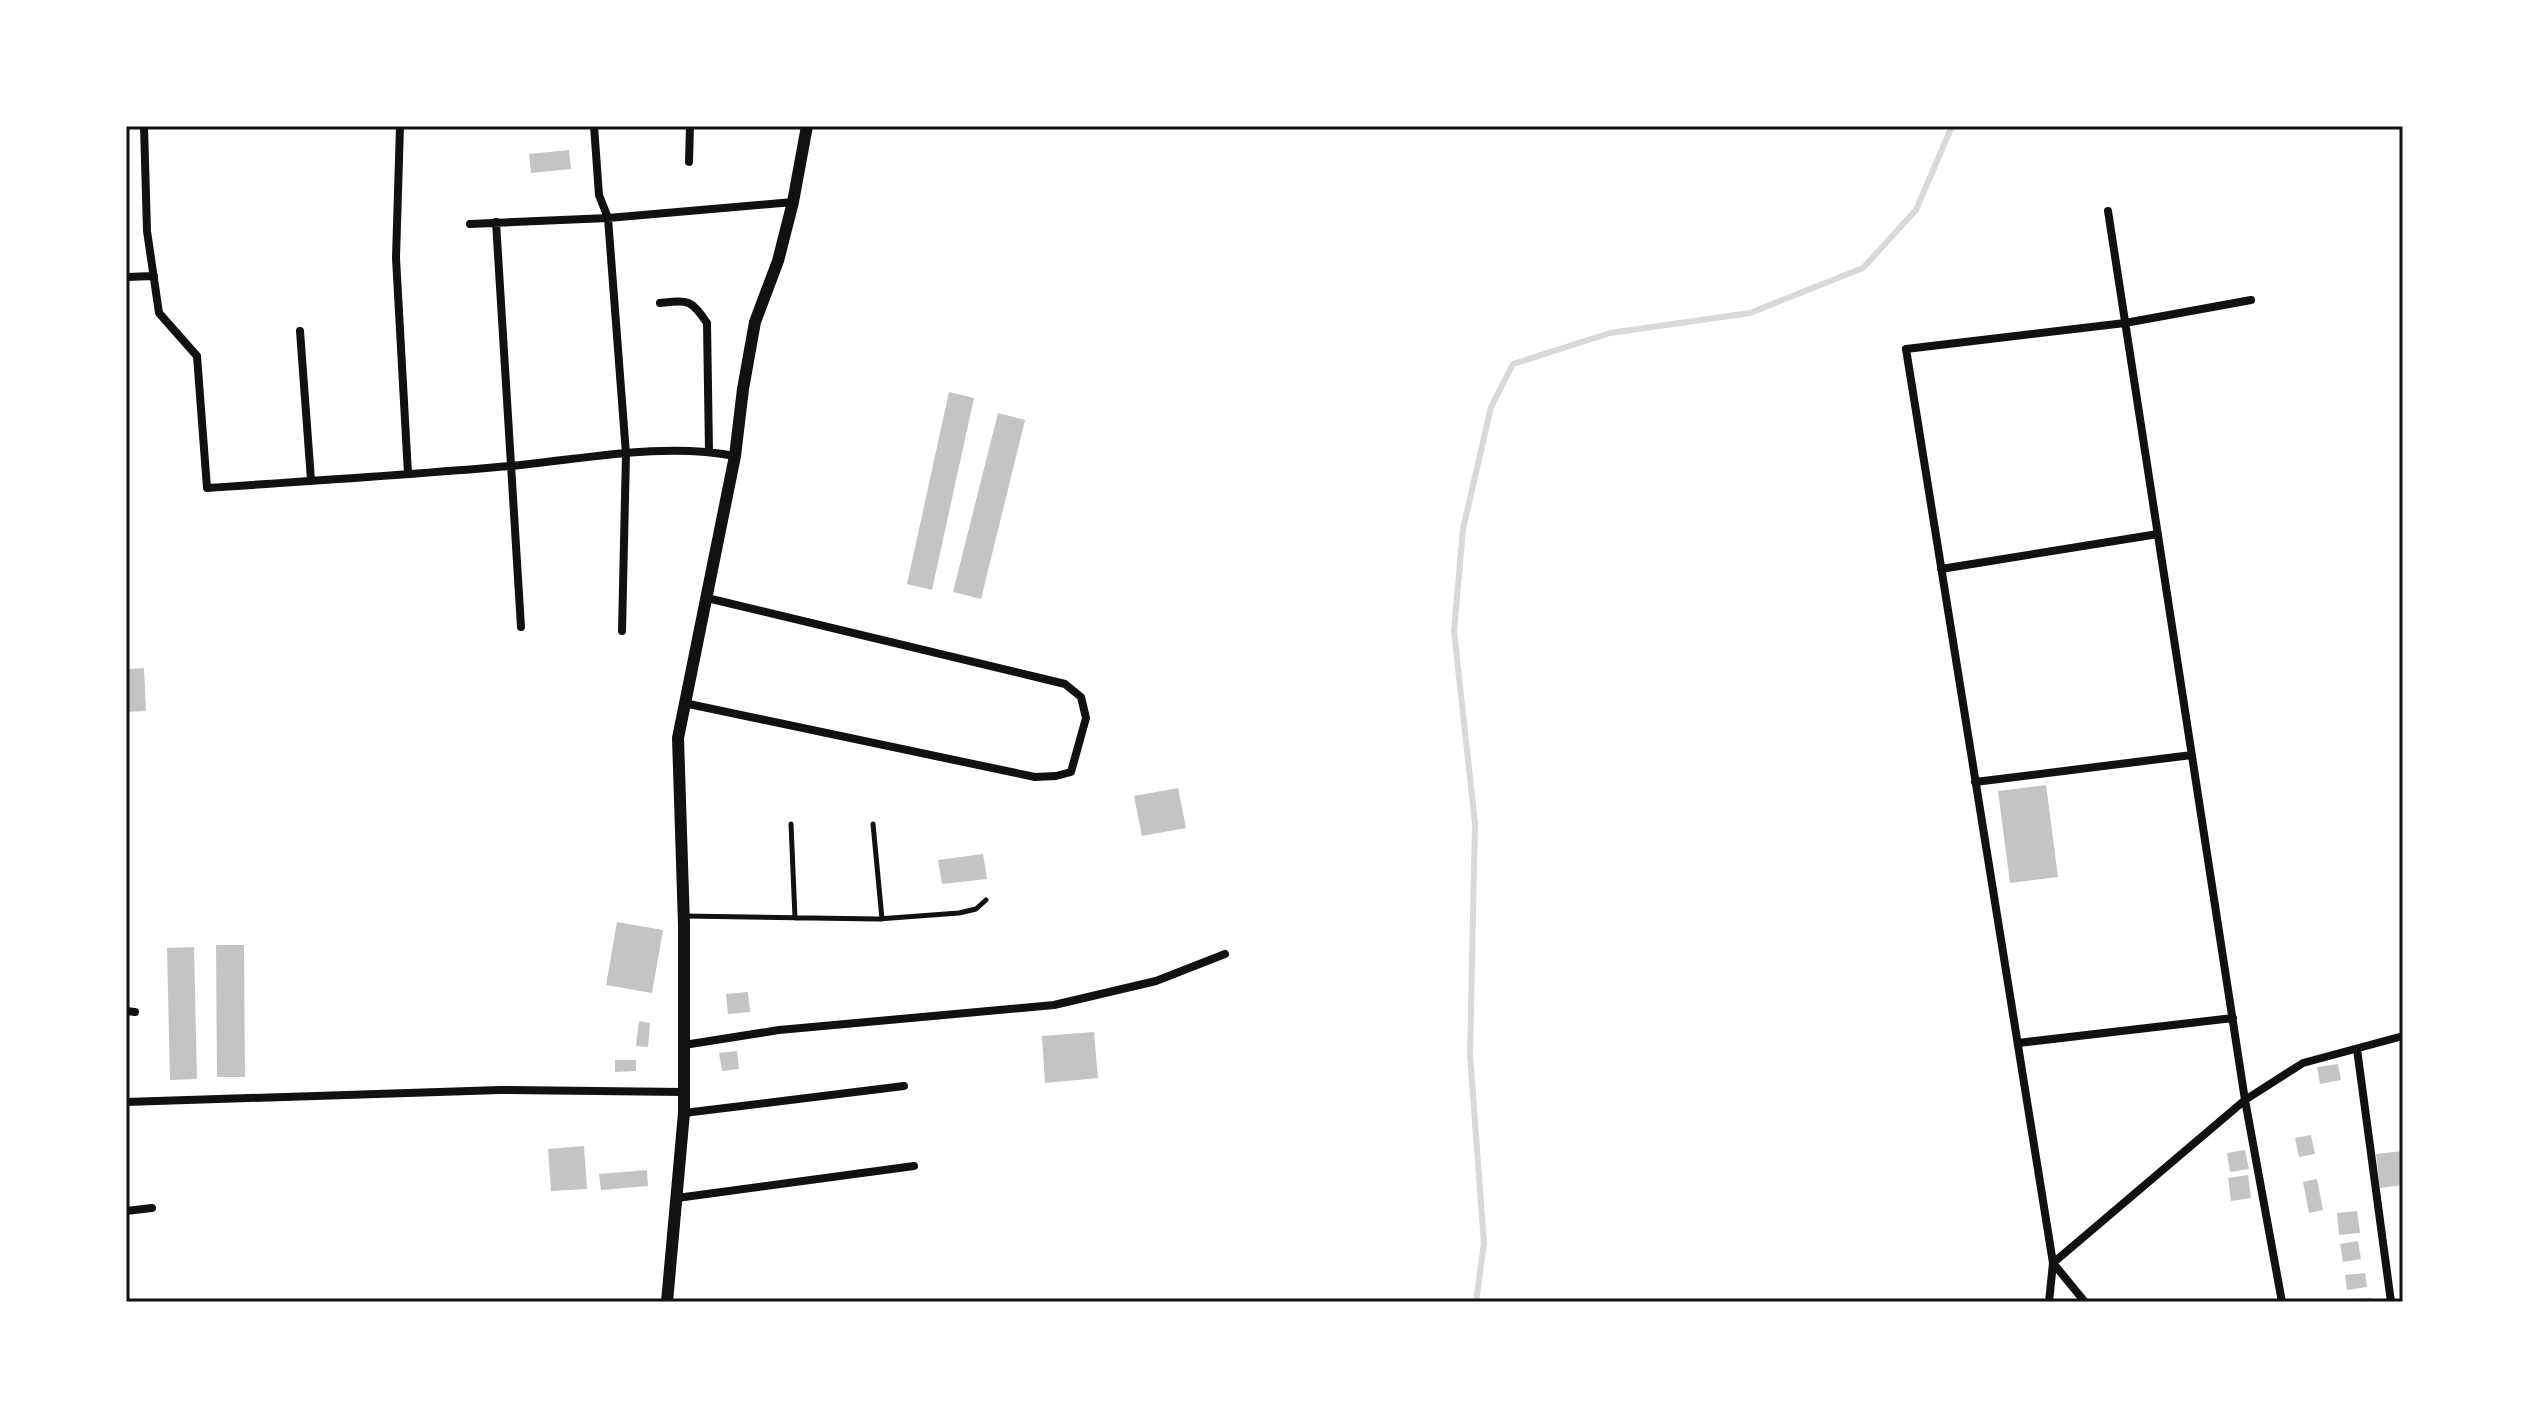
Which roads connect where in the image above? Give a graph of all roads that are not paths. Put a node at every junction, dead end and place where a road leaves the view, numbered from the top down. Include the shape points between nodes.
1 (144, 126) edge
2 (400, 126) edge
3 (594, 126) edge
4 (690, 126) edge
5 (807, 126) edge
6 (689, 162) dead end
7 (793, 202) junction
8 (2108, 211) dead end
9 (608, 218) junction
10 (496, 222) junction
11 (470, 224) dead end
12 (154, 276) junction
13 (126, 277) edge
14 (2251, 300) dead end
15 (660, 303) dead end
16 (2125, 323) junction
17 (300, 331) dead end
18 (709, 451) junction
19 (626, 454) junction
20 (735, 456) junction
21 (511, 466) junction
22 (408, 474) junction
23 (311, 480) junction
24 (2158, 534) junction
25 (1941, 569) junction
26 (707, 598) junction
27 (521, 627) dead end
28 (622, 631) dead end
29 (684, 703) junction
30 (2192, 755) junction
31 (1975, 782) junction
32 (791, 824) dead end
33 (873, 824) dead end
34 (986, 900) dead end
35 (684, 916) junction
36 (795, 918) junction
37 (882, 919) junction
38 (1225, 954) dead end
39 (2233, 1018) junction
40 (2403, 1036) edge
41 (2018, 1043) junction
42 (684, 1045) junction
43 (2357, 1049) junction
44 (904, 1086) dead end
45 (684, 1092) junction
46 (2245, 1100) junction
47 (126, 1102) edge
48 (684, 1113) junction
49 (914, 1166) dead end
50 (677, 1198) junction
51 (152, 1208) dead end
52 (126, 1211) edge
53 (2053, 1263) junction
54 (667, 1302) edge
55 (2049, 1302) edge
56 (2085, 1302) edge
57 (2282, 1302) edge
58 (2391, 1302) edge

1 - 12 street
2 - 22 street via 396,258
3 - 9 street via 599,195
4 - 6 street
5 - 7 street
7 - 9 street
7 - 20 street via 755,322
8 - 16 street
9 - 10 street
9 - 19 street
10 - 11 street
10 - 21 street
12 - 13 street
12 - 23 street via 159,313 197,356 207,488
14 - 16 street
15 - 18 street via 695,305 707,323
16 - 24 street
16 - 25 street via 1906,349
17 - 23 street
18 - 19 street
18 - 20 street
19 - 21 street
19 - 28 street
20 - 26 street
21 - 22 street
21 - 27 street
22 - 23 street
24 - 25 street
24 - 30 street
25 - 31 street
26 - 29 street
26 - 29 street via 1065,684 1081,697 1086,718 1071,772 1035,777
29 - 35 street via 678,738
30 - 31 street
30 - 39 street
31 - 41 street
32 - 36 lane
33 - 37 lane
34 - 37 lane via 959,913
35 - 36 lane
35 - 42 street
36 - 37 lane
38 - 42 street via 1156,981 1054,1005 779,1030
39 - 41 street
39 - 46 street
40 - 43 street
41 - 53 street
42 - 45 street
43 - 46 street via 2303,1063
43 - 58 street
44 - 48 street
45 - 47 street via 500,1090
45 - 48 street
46 - 53 street
46 - 57 street
48 - 50 street
49 - 50 street
50 - 54 street
51 - 52 street
53 - 55 street
53 - 56 street

